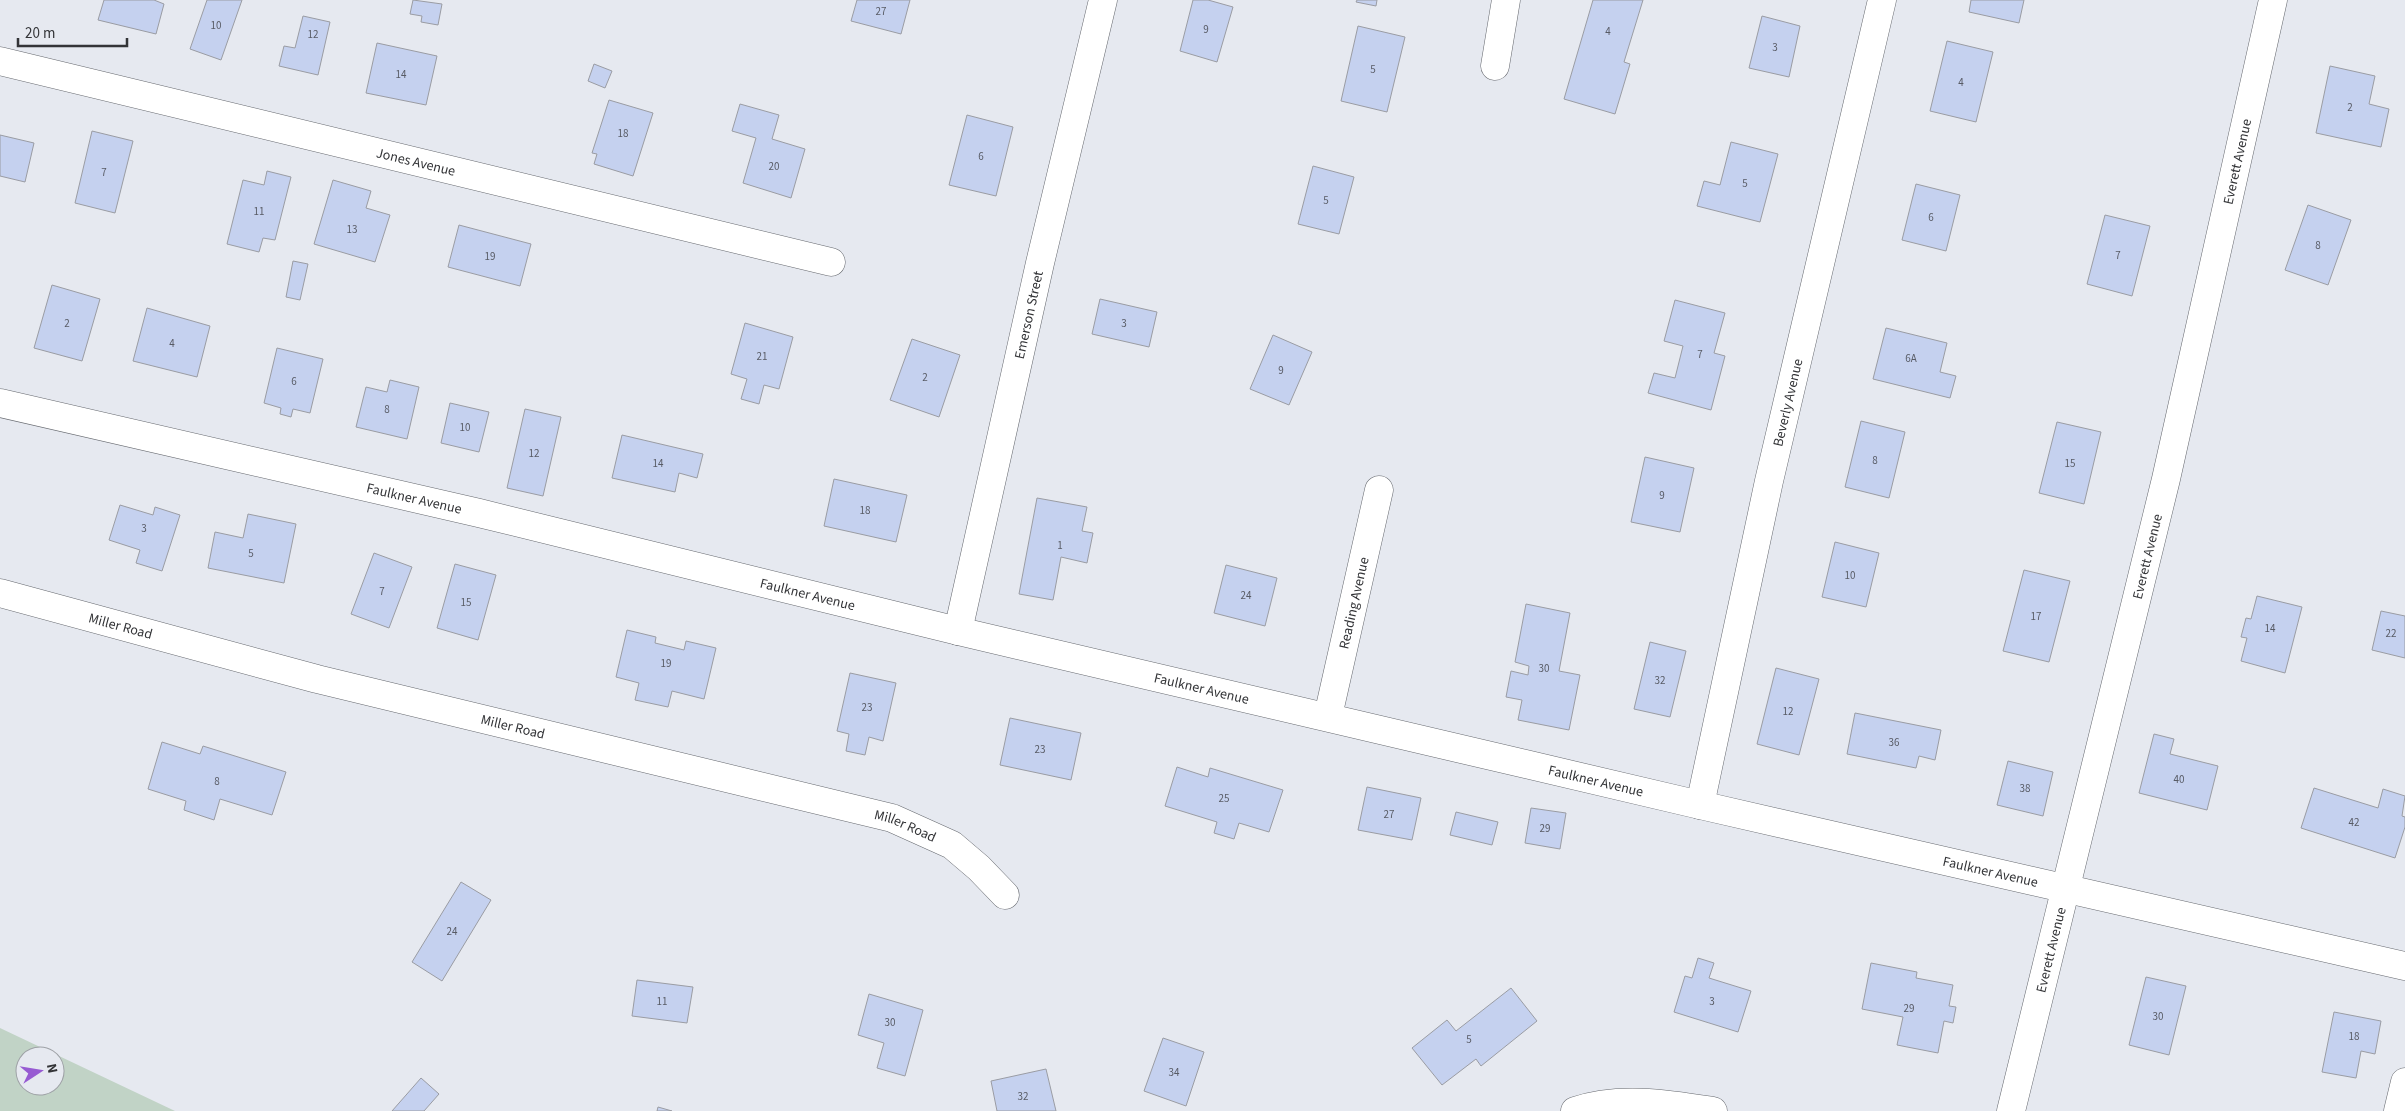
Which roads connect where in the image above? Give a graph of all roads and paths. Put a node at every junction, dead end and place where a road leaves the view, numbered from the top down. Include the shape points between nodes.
1 (1103, 0) edge
2 (1506, 0) edge
3 (1882, 0) edge
4 (2272, 0) edge
5 (0, 61) edge
6 (1494, 66) dead end
7 (831, 262) dead end
8 (0, 404) edge
9 (1379, 490) dead end
10 (0, 593) edge
11 (958, 631) junction
12 (1328, 716) junction
13 (1700, 805) junction
14 (2064, 888) junction
15 (1005, 895) dead end
16 (2405, 966) edge
17 (2405, 1082) edge
18 (1575, 1111) edge
19 (1713, 1111) edge
20 (2011, 1111) edge
21 (2398, 1111) edge

1 - 11 street, Emerson Street
2 - 6 street
3 - 13 street, Beverly Avenue via 1769,481
4 - 14 street, Everett Avenue via 2166,479
5 - 7 street, Jones Avenue
8 - 11 street, Faulkner Avenue via 469,511
9 - 12 street, Reading Avenue
10 - 15 street, Miller Road via 317,679 892,818 952,845
11 - 12 street, Faulkner Avenue
12 - 13 street, Faulkner Avenue
13 - 14 street, Faulkner Avenue
14 - 16 street, Faulkner Avenue
14 - 20 street, Everett Avenue
17 - 21 street
18 - 19 street via 1624,1103 1670,1104

